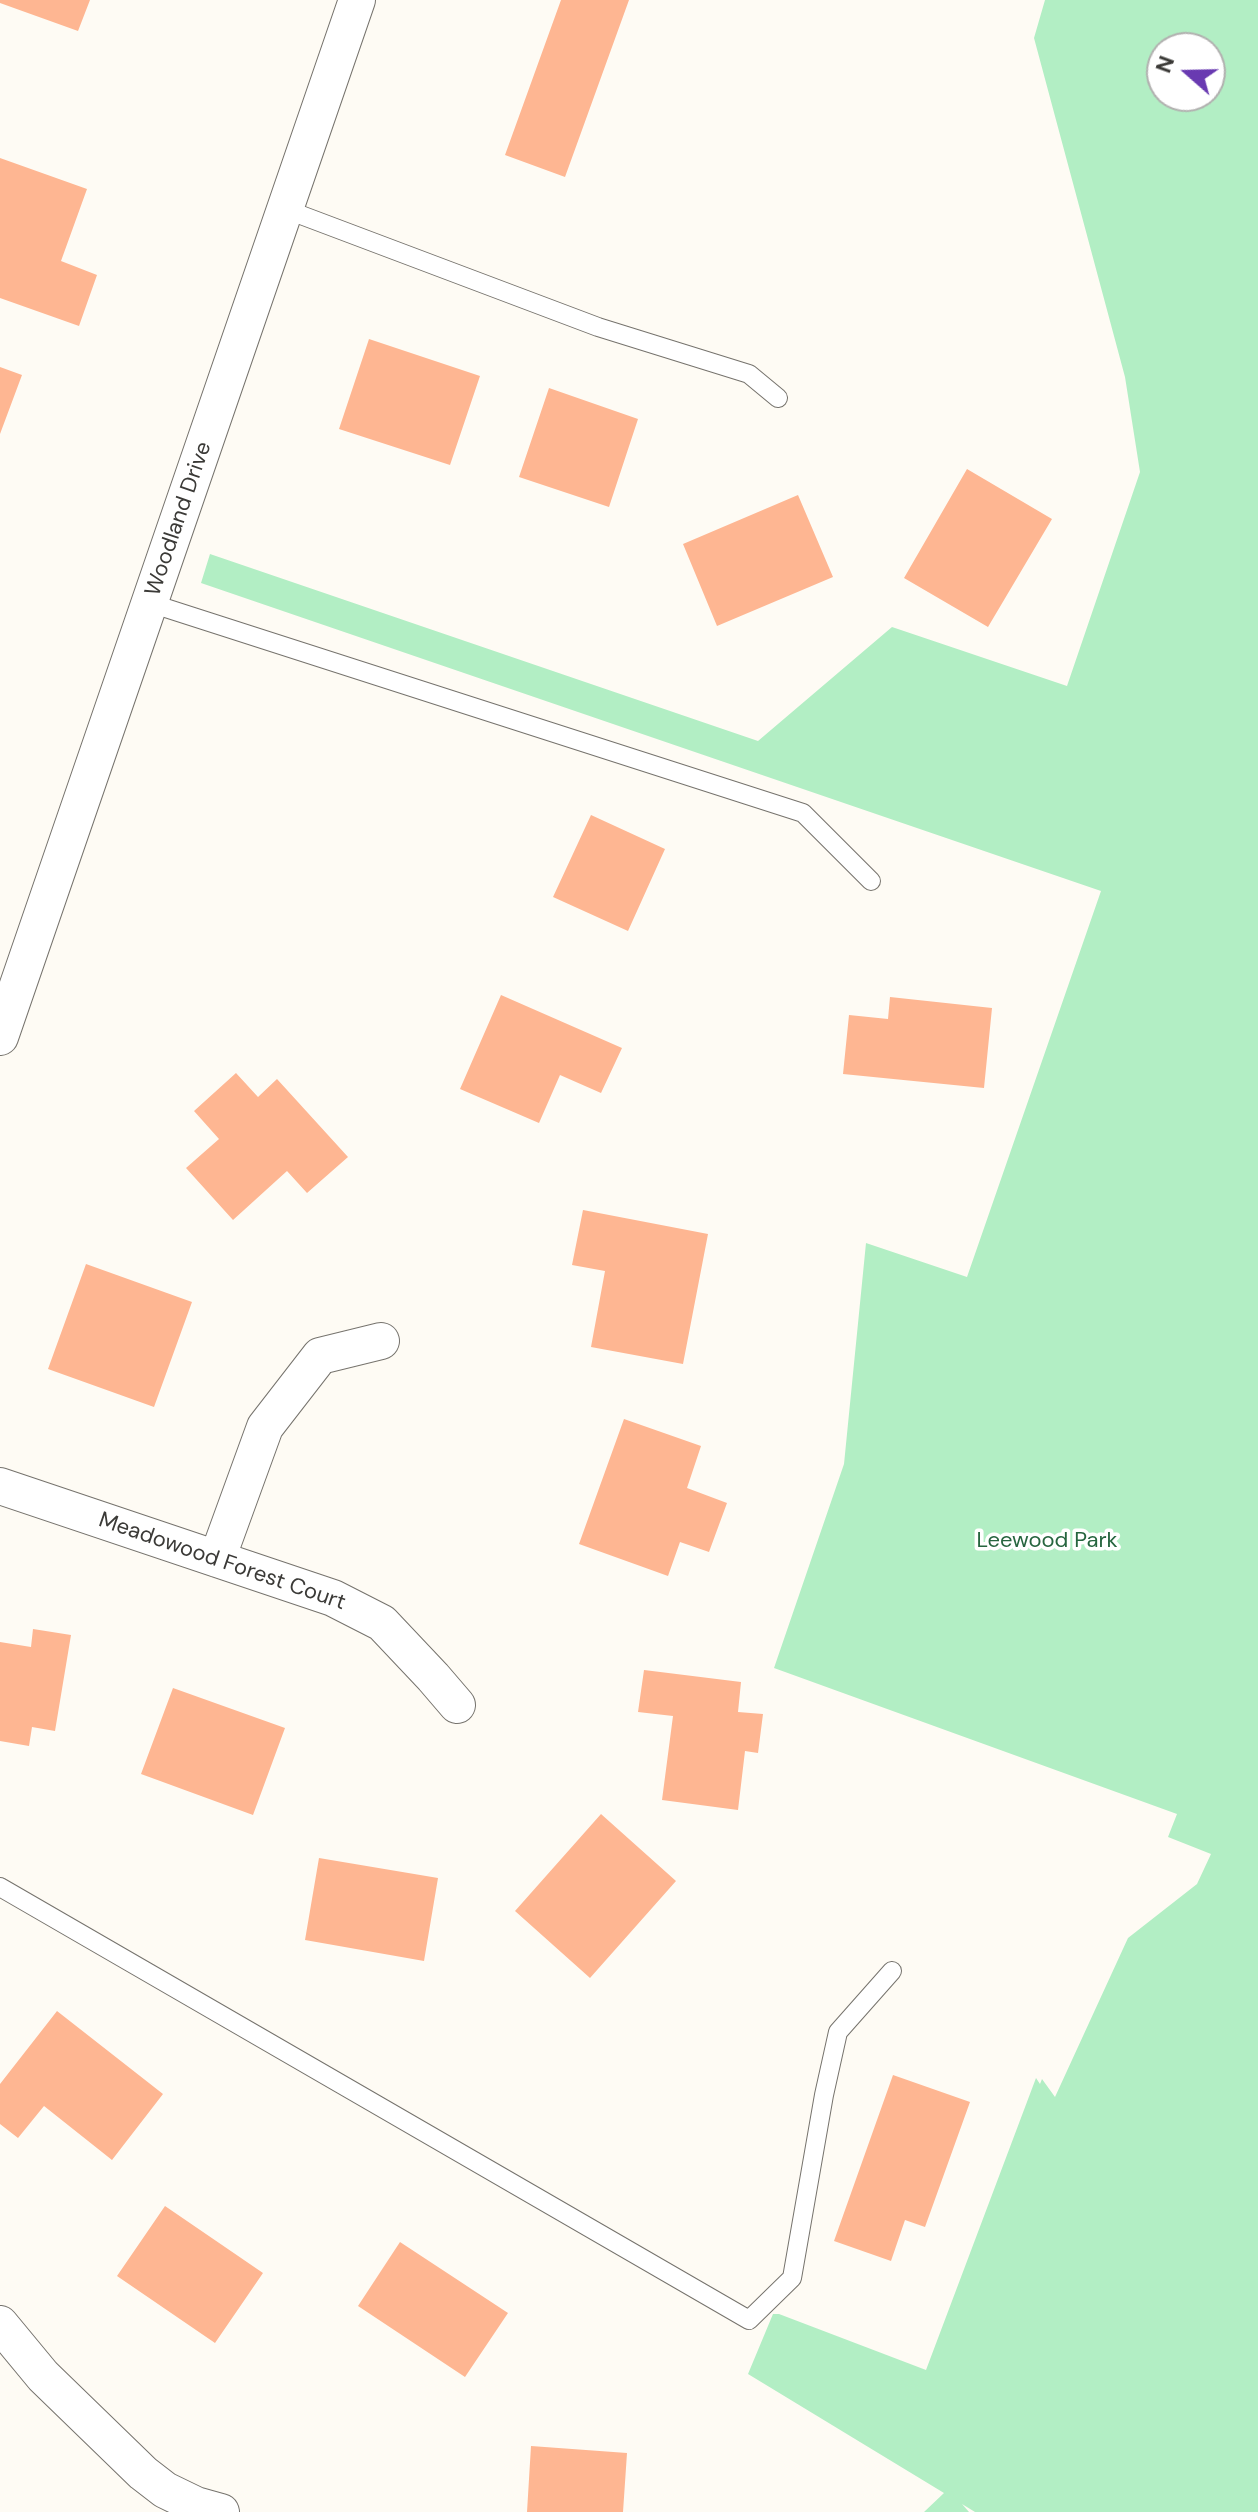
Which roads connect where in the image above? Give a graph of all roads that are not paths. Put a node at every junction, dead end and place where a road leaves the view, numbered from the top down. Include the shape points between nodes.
1 (357, 0) edge
2 (285, 209) junction
3 (778, 398) dead end
4 (150, 603) junction
5 (871, 881) dead end
6 (0, 1037) edge
7 (381, 1341) dead end
8 (0, 1486) edge
9 (217, 1559) junction
10 (457, 1705) dead end
11 (0, 1887) edge
12 (892, 1971) dead end
13 (1, 2327) edge
14 (221, 2512) edge

1 - 2 street, Woodland Drive
2 - 3 lane via 598,327 749,374
2 - 4 street, Woodland Drive
4 - 5 lane via 803,813
4 - 6 street, Woodland Drive
7 - 9 street via 320,1356 265,1427
8 - 9 street, Meadowood Forest Court
9 - 10 street, Meadowood Forest Court via 333,1598 382,1623
11 - 12 lane via 749,2320 792,2278 838,2032
13 - 14 street via 43,2376 143,2473 165,2490

